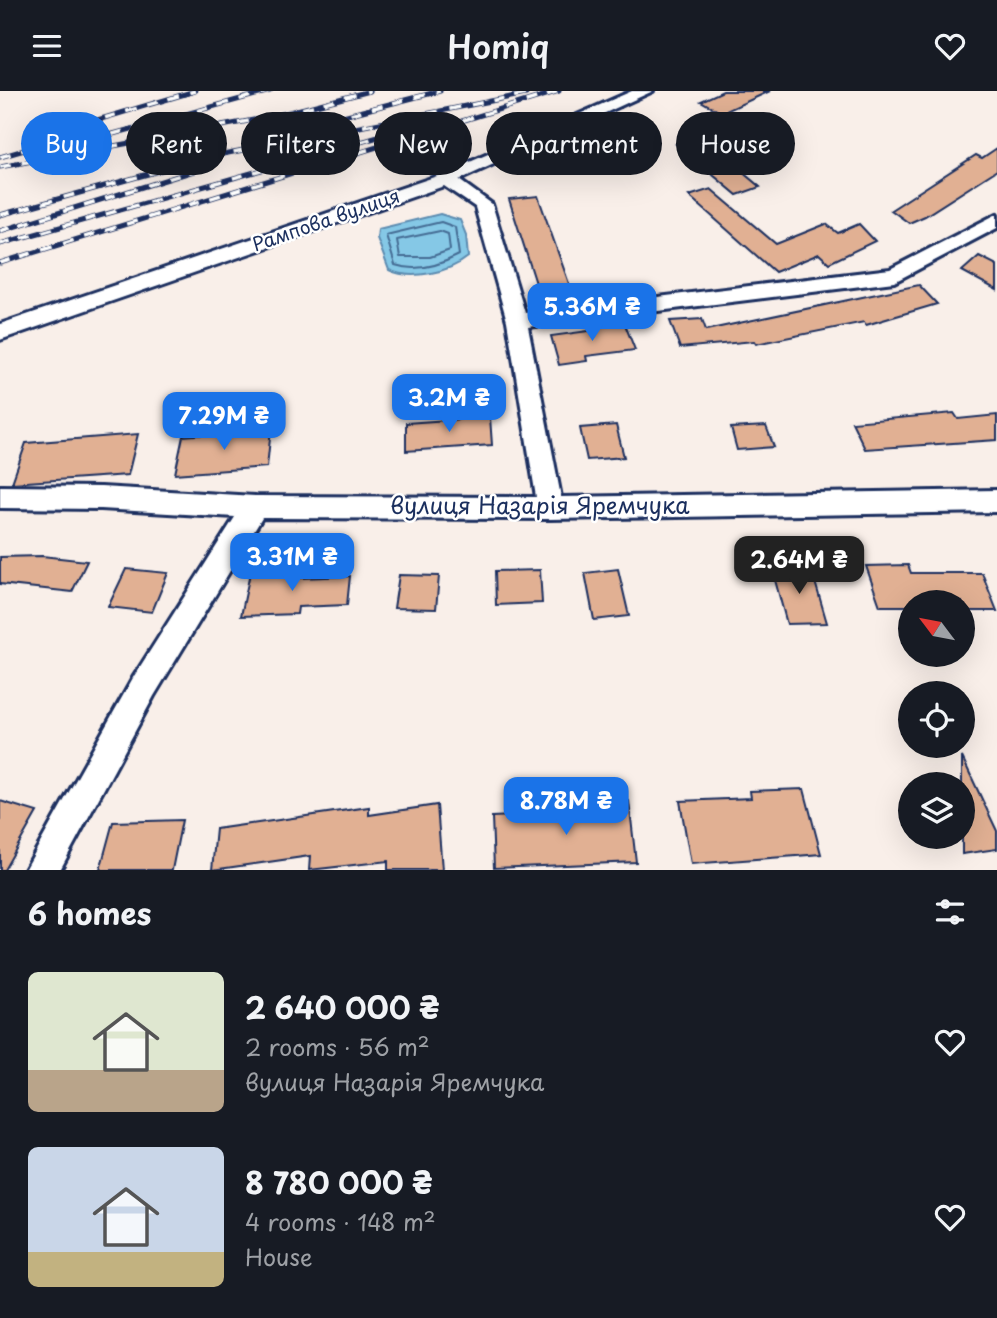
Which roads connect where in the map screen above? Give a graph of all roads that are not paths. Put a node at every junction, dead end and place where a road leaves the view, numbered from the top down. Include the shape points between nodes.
1 (645, 91) edge
2 (446, 179) junction
3 (997, 220) edge
4 (517, 321) junction
5 (0, 332) edge
6 (0, 497) edge
7 (997, 501) edge
8 (256, 507) junction
9 (550, 508) junction
10 (42, 870) edge

1 - 2 street, Рампова вулиця
2 - 4 street via 483,204
2 - 5 street, Рампова вулиця
3 - 4 street via 894,275
4 - 9 street
6 - 8 street, вулиця Назарія Яремчука
7 - 9 street, вулиця Назарія Яремчука
8 - 9 street, вулиця Назарія Яремчука
8 - 10 street via 164,650

